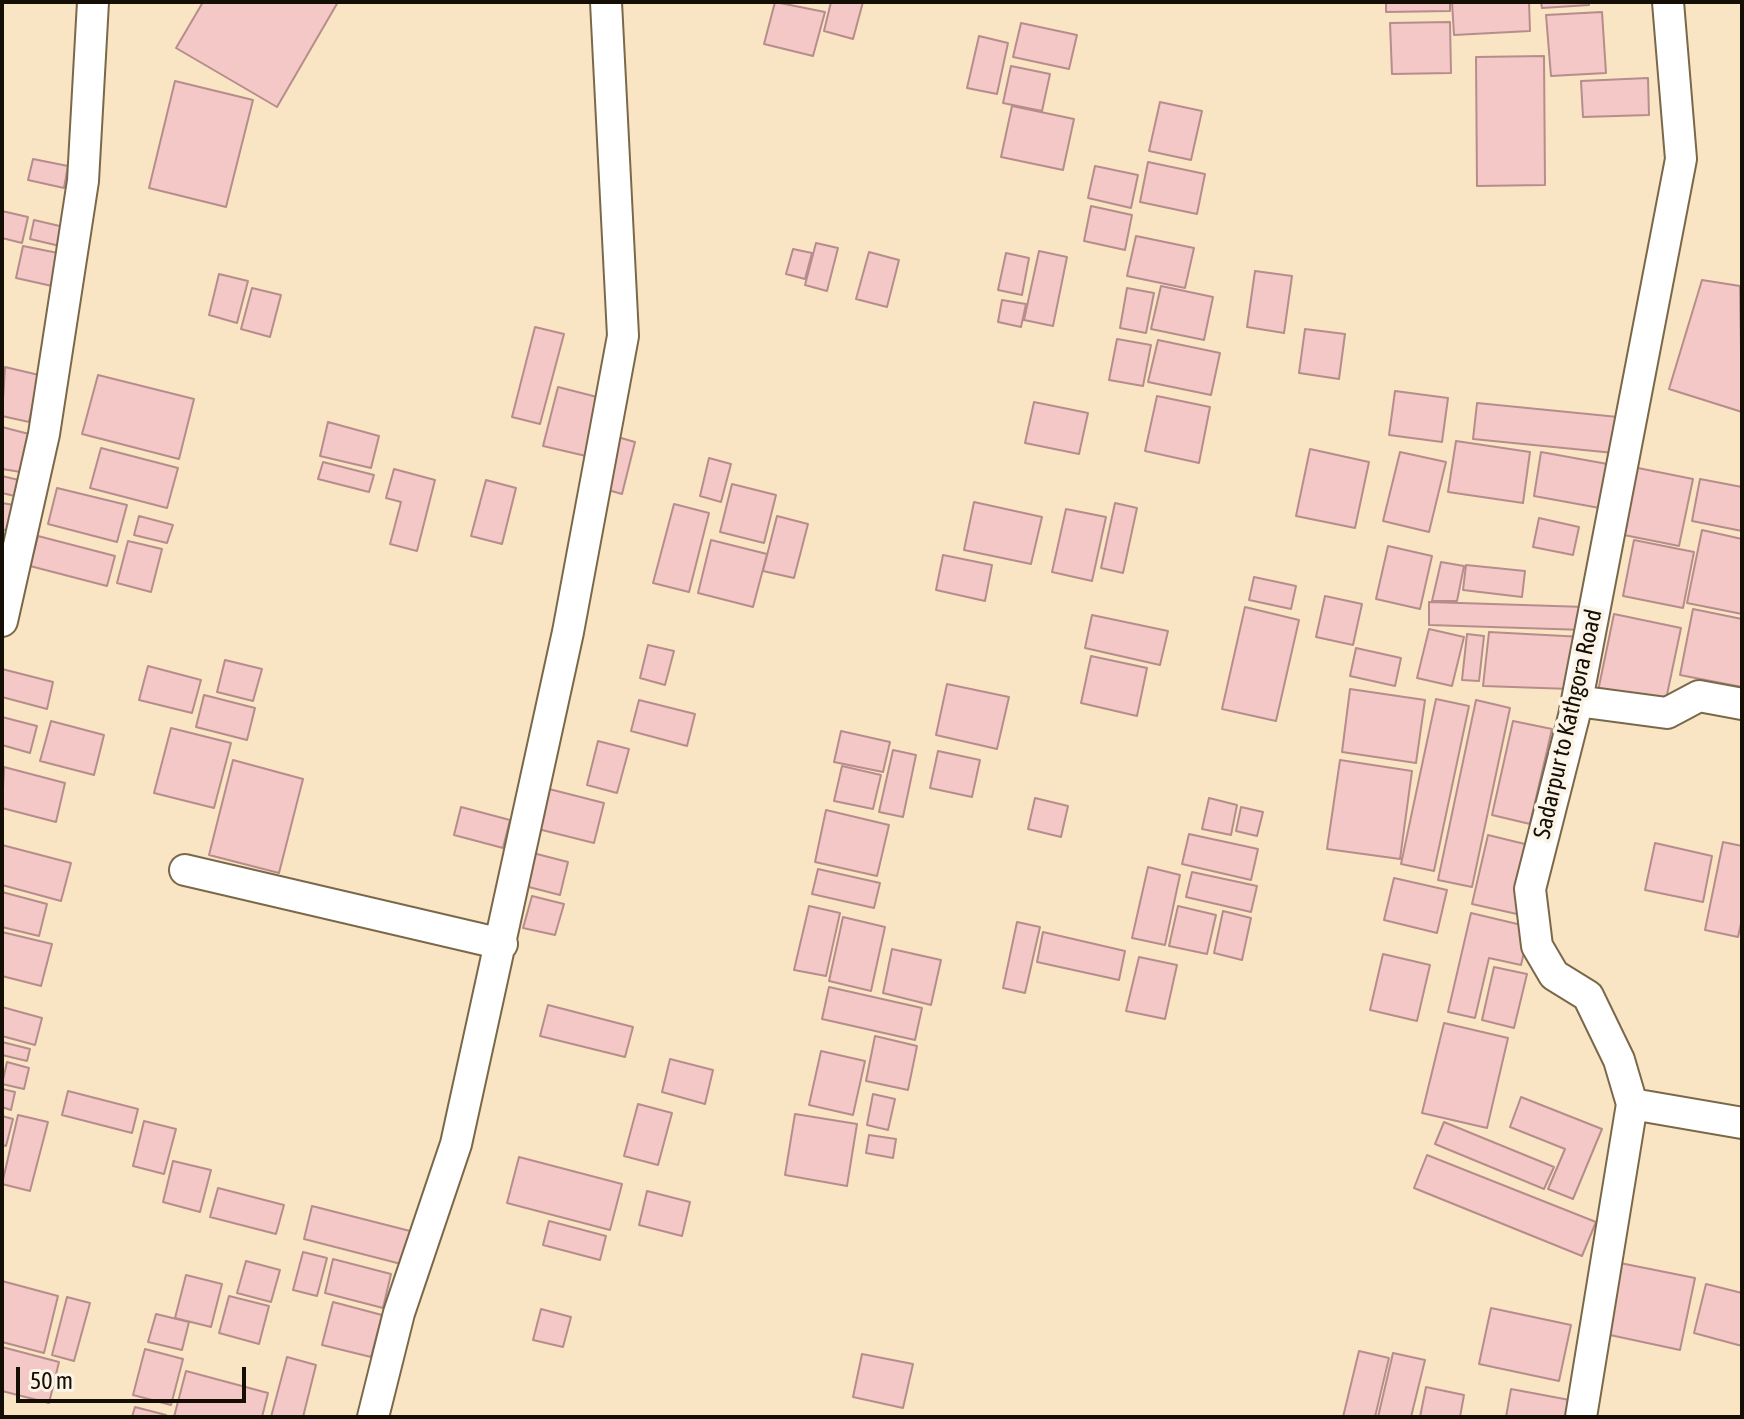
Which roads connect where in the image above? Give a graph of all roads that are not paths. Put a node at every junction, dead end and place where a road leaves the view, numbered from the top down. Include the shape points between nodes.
1 (93, 2) edge
2 (606, 2) edge
3 (1668, 2) edge
4 (2, 621) edge
5 (1577, 701) junction
6 (1742, 704) edge
7 (185, 870) dead end
8 (502, 944) junction
9 (1632, 1104) junction
10 (1742, 1123) edge
11 (373, 1417) edge
12 (1581, 1417) edge

1 - 4 street via 83,181 44,434
2 - 8 street via 623,336
3 - 5 street, Sadarpur to Kathgora Road via 1681,159
5 - 6 street via 1667,713 1699,696
5 - 9 street, Sadarpur to Kathgora Road via 1530,889 1537,946 1554,975 1588,996 1619,1060
7 - 8 street
8 - 11 street via 456,1144 399,1313
9 - 10 street
9 - 12 street, Sadarpur to Kathgora Road

